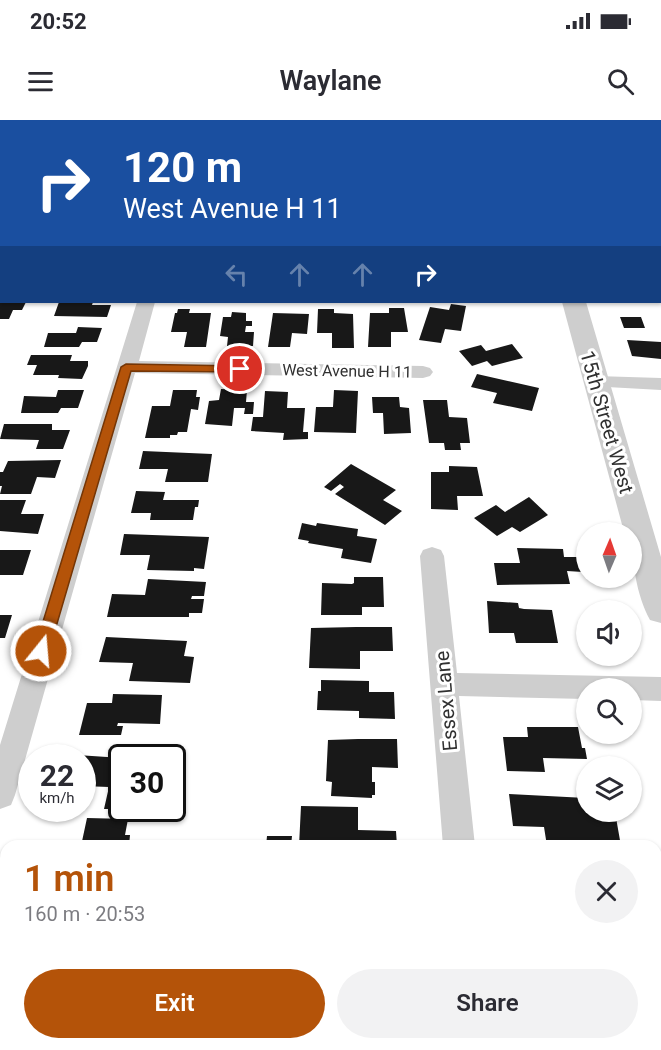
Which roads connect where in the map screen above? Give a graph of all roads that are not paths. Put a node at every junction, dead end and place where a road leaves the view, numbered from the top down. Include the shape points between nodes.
1 (146, 303) edge
2 (574, 303) edge
3 (126, 367) junction
4 (423, 372) dead end
5 (596, 382) junction
6 (661, 384) edge
7 (432, 556) dead end
8 (661, 611) edge
9 (445, 684) junction
10 (661, 689) edge
11 (8, 738) edge
12 (0, 795) edge
13 (458, 840) edge

1 - 3 street
2 - 5 street, 15th Street West
3 - 4 street, West Avenue H 11
3 - 11 street
5 - 6 street
5 - 8 street, 15th Street West
7 - 9 street, Essex Lane
9 - 10 street
9 - 13 street, Essex Lane
11 - 12 street

